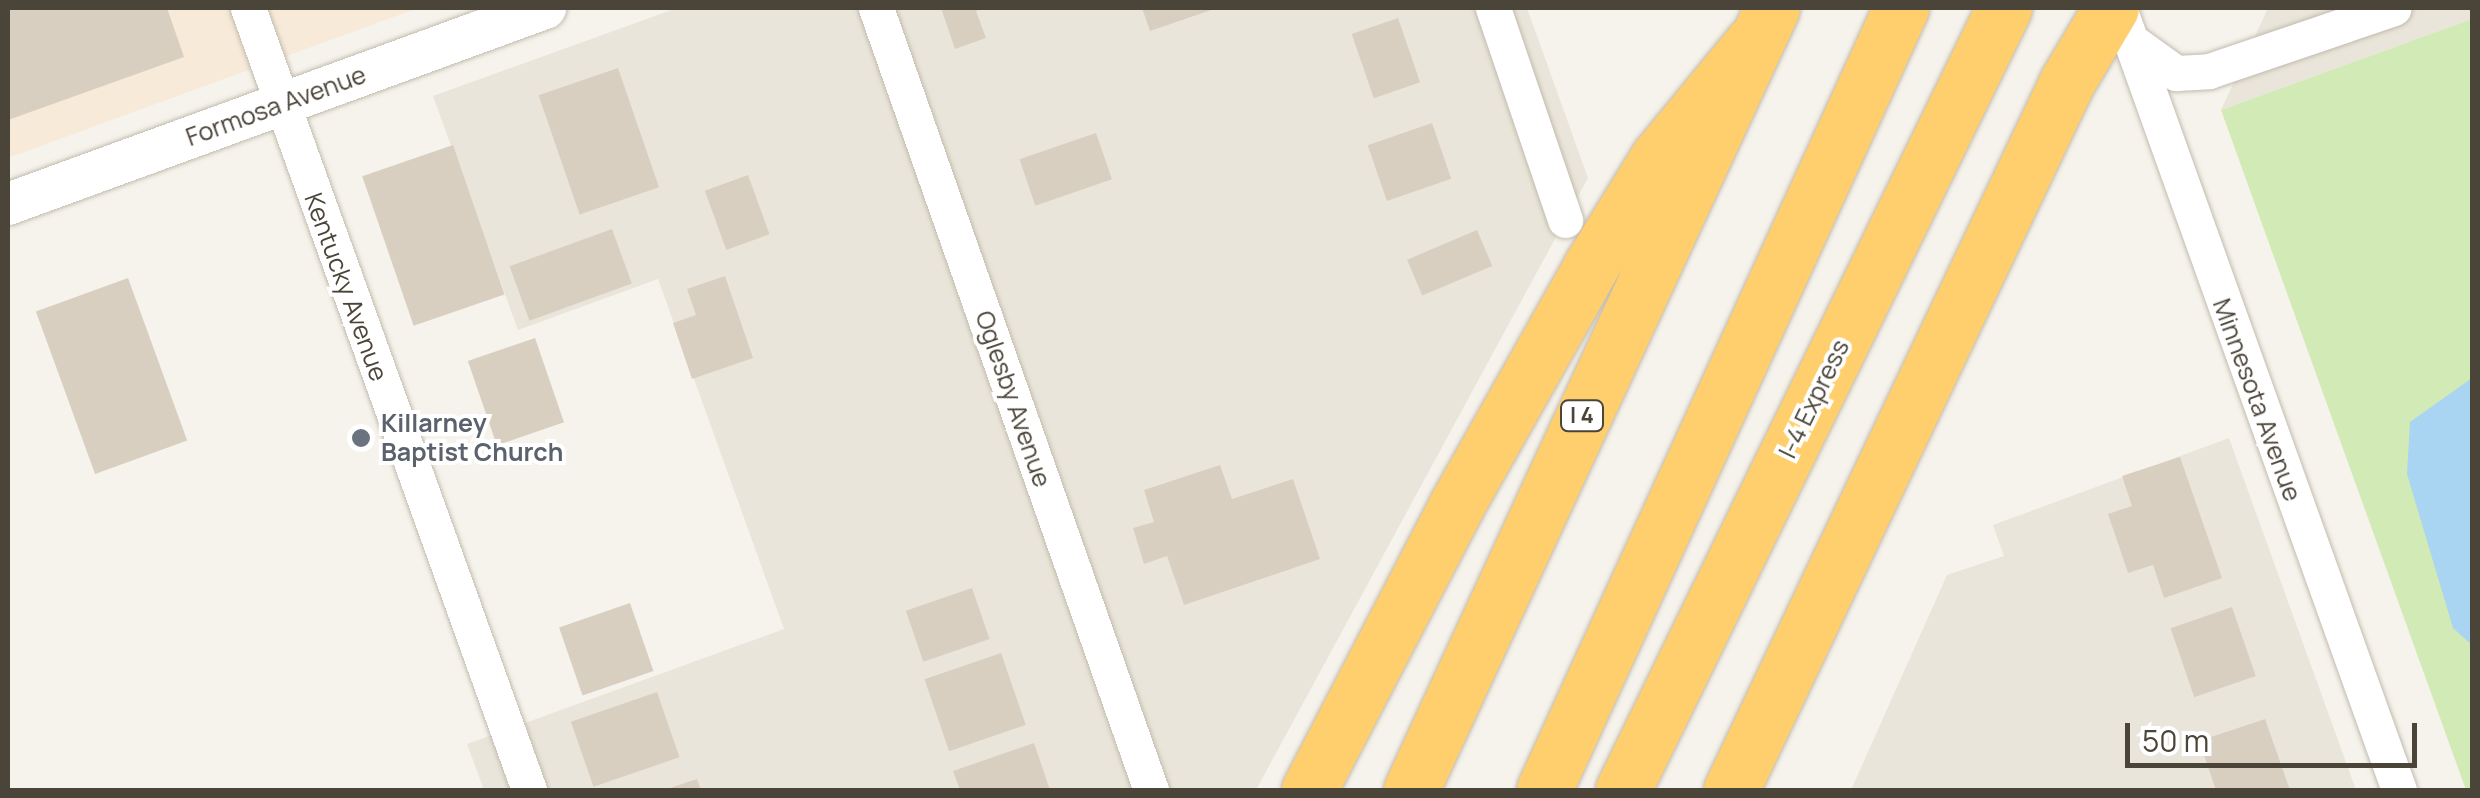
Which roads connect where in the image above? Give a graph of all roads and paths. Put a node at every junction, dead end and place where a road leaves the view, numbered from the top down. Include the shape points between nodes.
1 (248, 8) edge
2 (545, 8) edge
3 (876, 8) edge
4 (1493, 8) edge
5 (1902, 8) edge
6 (2004, 8) edge
7 (2394, 8) edge
8 (2120, 18) edge
9 (1762, 25) edge
10 (280, 104) junction
11 (8, 204) edge
12 (1565, 220) dead end
13 (529, 790) edge
14 (1151, 790) edge
15 (1309, 790) edge
16 (1411, 790) edge
17 (1544, 790) edge
18 (1623, 790) edge
19 (1731, 790) edge
20 (2399, 790) edge

1 - 10 street, Kentucky Avenue
2 - 10 street, Formosa Avenue
3 - 14 street, Oglesby Avenue
4 - 12 street
5 - 17 highway
6 - 18 highway, I-4 Express
7 - 8 street via 2209,70 2176,73
8 - 19 highway via 2067,82
8 - 20 street, Minnesota Avenue
9 - 15 highway via 1657,159 1591,266 1456,506
9 - 16 highway, I 4
10 - 11 street, Formosa Avenue
10 - 13 street, Kentucky Avenue

